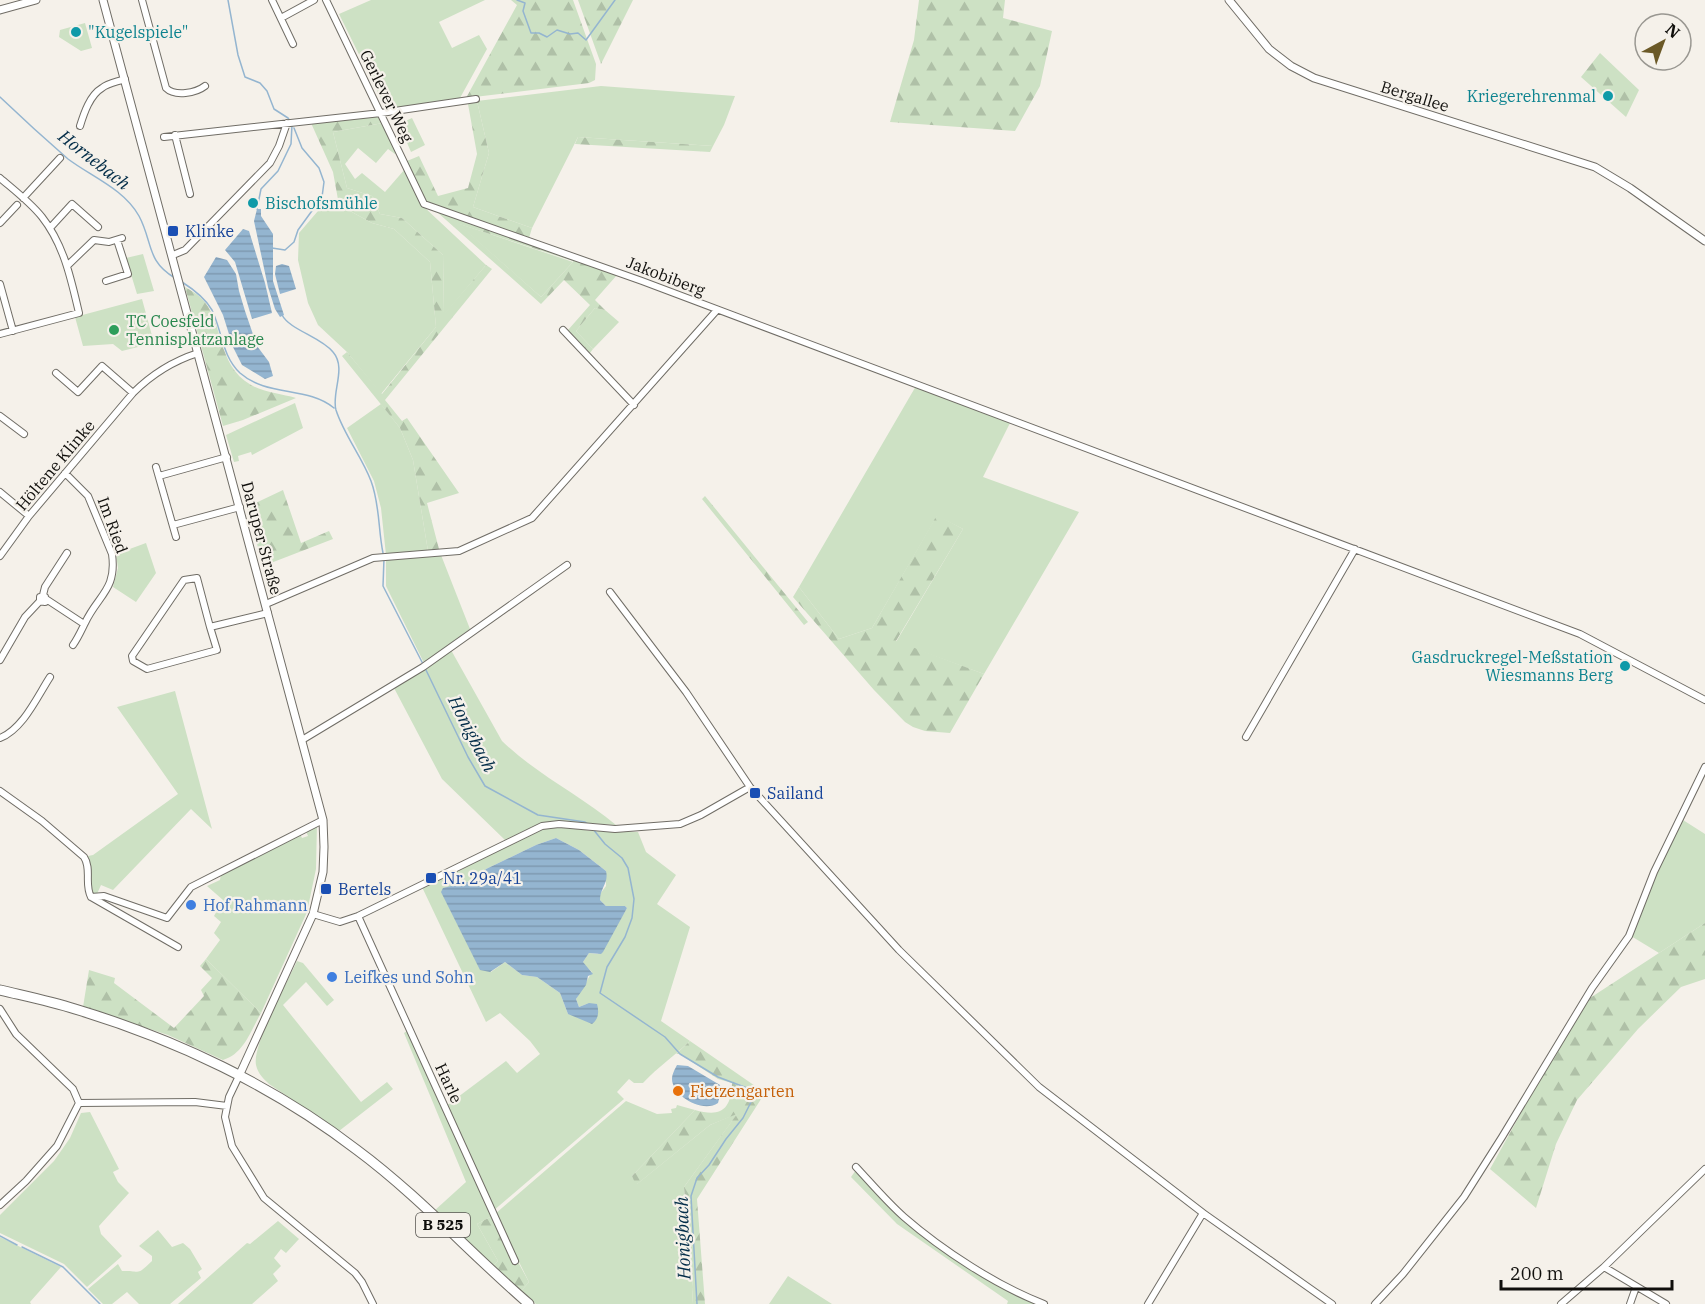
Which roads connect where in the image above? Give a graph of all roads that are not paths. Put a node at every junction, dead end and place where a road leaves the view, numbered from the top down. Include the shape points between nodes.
1 (36, 0) edge
2 (104, 0) edge
3 (142, 0) edge
4 (272, 0) edge
5 (314, 0) edge
6 (326, 0) edge
7 (1229, 0) edge
8 (0, 10) edge
9 (281, 18) junction
10 (293, 44) dead end
11 (125, 79) junction
12 (205, 86) dead end
13 (476, 99) dead end
14 (381, 112) junction
15 (291, 123) junction
16 (80, 126) dead end
17 (175, 135) junction
18 (164, 137) dead end
19 (60, 158) dead end
20 (0, 178) edge
21 (190, 194) dead end
22 (22, 198) junction
23 (424, 204) joint
24 (16, 205) dead end
25 (0, 223) edge
26 (98, 227) dead end
27 (50, 228) junction
28 (1705, 241) edge
29 (173, 255) junction
30 (68, 265) junction
31 (106, 281) dead end
32 (0, 284) edge
33 (717, 310) junction
34 (563, 330) dead end
35 (13, 331) junction
36 (0, 334) edge
37 (198, 353) junction
38 (56, 373) dead end
39 (134, 393) junction
40 (634, 405) junction
41 (0, 416) edge
42 (24, 434) dead end
43 (226, 457) junction
44 (156, 468) dead end
45 (65, 473) junction
46 (159, 476) junction
47 (0, 492) edge
48 (240, 507) junction
49 (29, 516) junction
50 (174, 525) junction
51 (176, 537) dead end
52 (1355, 549) junction
53 (67, 553) dead end
54 (0, 556) edge
55 (567, 565) dead end
56 (610, 592) dead end
57 (43, 599) junction
58 (266, 604) junction
59 (268, 612) junction
60 (84, 624) junction
61 (210, 627) junction
62 (73, 645) dead end
63 (0, 660) edge
64 (50, 677) dead end
65 (1705, 700) edge
66 (1246, 737) dead end
67 (0, 738) edge
68 (302, 740) junction
69 (1705, 767) edge
70 (750, 787) junction
71 (0, 791) edge
72 (323, 820) junction
73 (91, 897) junction
74 (313, 915) junction
75 (358, 916) junction
76 (178, 947) dead end
77 (0, 990) edge
78 (0, 1010) edge
79 (239, 1076) junction
80 (79, 1103) junction
81 (227, 1106) junction
82 (856, 1167) dead end
83 (1705, 1169) edge
84 (0, 1205) edge
85 (1203, 1214) junction
86 (515, 1261) dead end
87 (1604, 1267) junction
88 (1636, 1287) junction
89 (373, 1304) edge
90 (529, 1304) edge
91 (1044, 1304) edge
92 (1148, 1304) edge
93 (1332, 1304) edge
94 (1376, 1304) edge
95 (1561, 1304) edge
96 (1630, 1304) edge
97 (1666, 1304) edge

1 - 8 street
2 - 11 street, Daruper Straße
3 - 12 street via 166,88 173,93 198,92
4 - 9 street
5 - 9 street
6 - 14 street, Gerlever Weg
7 - 28 street, Bergallee via 1269,49 1302,72 1595,167
9 - 10 street
11 - 16 street via 97,92
11 - 29 street, Daruper Straße
13 - 14 street
14 - 15 street
14 - 23 street, Gerlever Weg
15 - 17 street
15 - 29 street via 270,163 185,250
17 - 18 street
17 - 21 street
19 - 22 street
20 - 22 street
22 - 27 street
23 - 33 street, Jakobiberg
24 - 25 street
26 - 27 street via 72,204
27 - 30 street
29 - 37 street, Daruper Straße
30 - 31 street via 93,240 120,239 128,274
30 - 35 street via 79,313
32 - 35 street
33 - 40 street, Jakobiberg
33 - 52 street
34 - 40 street
35 - 36 street
37 - 39 street, Höltene Klinke via 162,369
37 - 43 street, Daruper Straße
38 - 39 street, Höltene Klinke via 78,392 102,366
39 - 45 street, Höltene Klinke
40 - 58 street, Jakobiberg via 532,518 459,551 374,558
41 - 42 street
43 - 46 street
43 - 48 street, Daruper Straße
44 - 46 street
45 - 49 street, Höltene Klinke
45 - 60 street, Im Ried via 88,496 113,561 109,587
46 - 50 street
47 - 49 street
48 - 50 street
48 - 58 street, Daruper Straße
49 - 54 street, Höltene Klinke
50 - 51 street
52 - 65 street via 1580,634
52 - 66 street
53 - 57 street via 45,586
55 - 68 street via 424,666
56 - 70 street via 686,692
57 - 60 street
57 - 63 street via 25,616
58 - 59 street, Daruper Straße
59 - 61 street
59 - 68 street, Daruper Straße
60 - 62 street, Im Ried
61 - 61 street via 196,578 184,580 132,656 133,661 147,669 216,650
64 - 67 street via 18,726
68 - 72 street, Daruper Straße
69 - 94 street via 1654,872 1629,936 1592,988 1464,1197
70 - 75 street via 680,824 633,828 542,826
70 - 85 street via 899,950 1020,1070
71 - 73 street via 84,857
72 - 73 street via 191,887 166,918 104,896
72 - 74 street, Daruper Straße via 323,872
73 - 76 street
74 - 75 street via 340,922
74 - 79 street, Daruper Straße
75 - 86 street, Harle
77 - 79 main road, B 525 via 119,1023
78 - 80 street via 16,1034 73,1089
79 - 81 street
79 - 90 main road, B 525 via 356,1148
80 - 81 street via 195,1102
80 - 84 street via 57,1146
81 - 89 street via 226,1128 232,1146 264,1198 355,1273
82 - 91 street via 904,1216 936,1241 1020,1295
83 - 87 street
85 - 92 street
85 - 93 street
87 - 88 street
87 - 95 street
88 - 96 street
88 - 97 street

